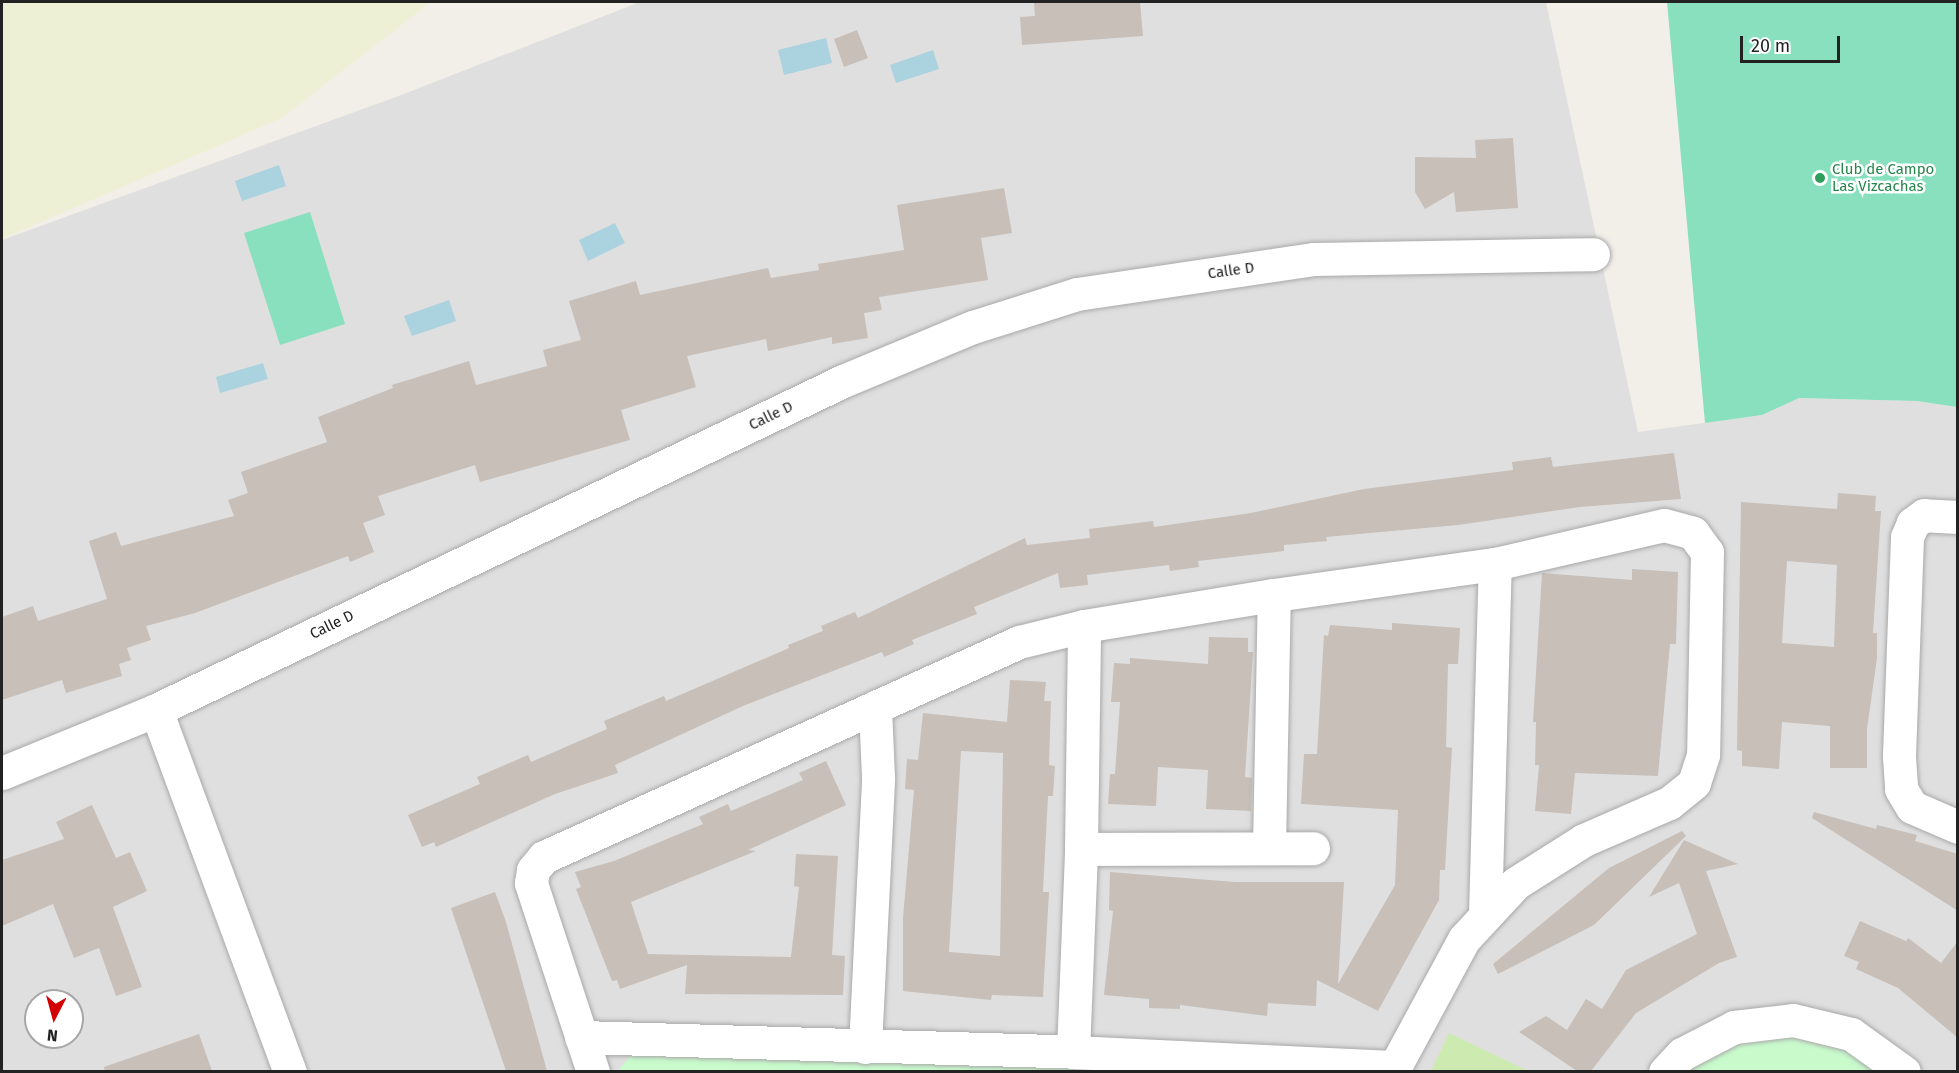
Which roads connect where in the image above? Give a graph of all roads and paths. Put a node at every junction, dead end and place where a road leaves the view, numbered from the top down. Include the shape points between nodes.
1 (1593, 254) dead end
2 (1958, 517) edge
3 (1496, 564) junction
4 (1274, 595) junction
5 (1084, 626) junction
6 (875, 707) junction
7 (156, 710) junction
8 (2, 773) edge
9 (1958, 827) edge
10 (1269, 848) junction
11 (1313, 848) dead end
12 (1082, 849) junction
13 (1485, 915) junction
14 (581, 1037) junction
15 (865, 1047) junction
16 (1073, 1052) junction
17 (1392, 1069) edge
18 (290, 1071) edge
19 (593, 1071) edge
20 (1665, 1071) edge
21 (1904, 1071) edge

1 - 7 street, Calle D via 1314,259 1077,294 973,327 843,381
2 - 9 street via 1924,515 1913,523 1907,537 1899,757 1901,789 1912,807
3 - 4 street
3 - 13 street
3 - 13 street via 1664,525 1693,533 1707,552 1703,755 1694,783 1683,794 1584,840 1516,883
4 - 5 street
4 - 10 street
5 - 6 street via 1019,642
5 - 12 street
6 - 14 street via 544,857 533,870 531,883
6 - 15 street via 878,777
7 - 8 street, Calle D
7 - 18 street
10 - 11 street
10 - 12 street
12 - 16 street
13 - 17 street via 1464,939
14 - 15 street
14 - 19 street
15 - 16 street
16 - 17 street
20 - 21 street via 1682,1054 1734,1027 1793,1020 1851,1034

